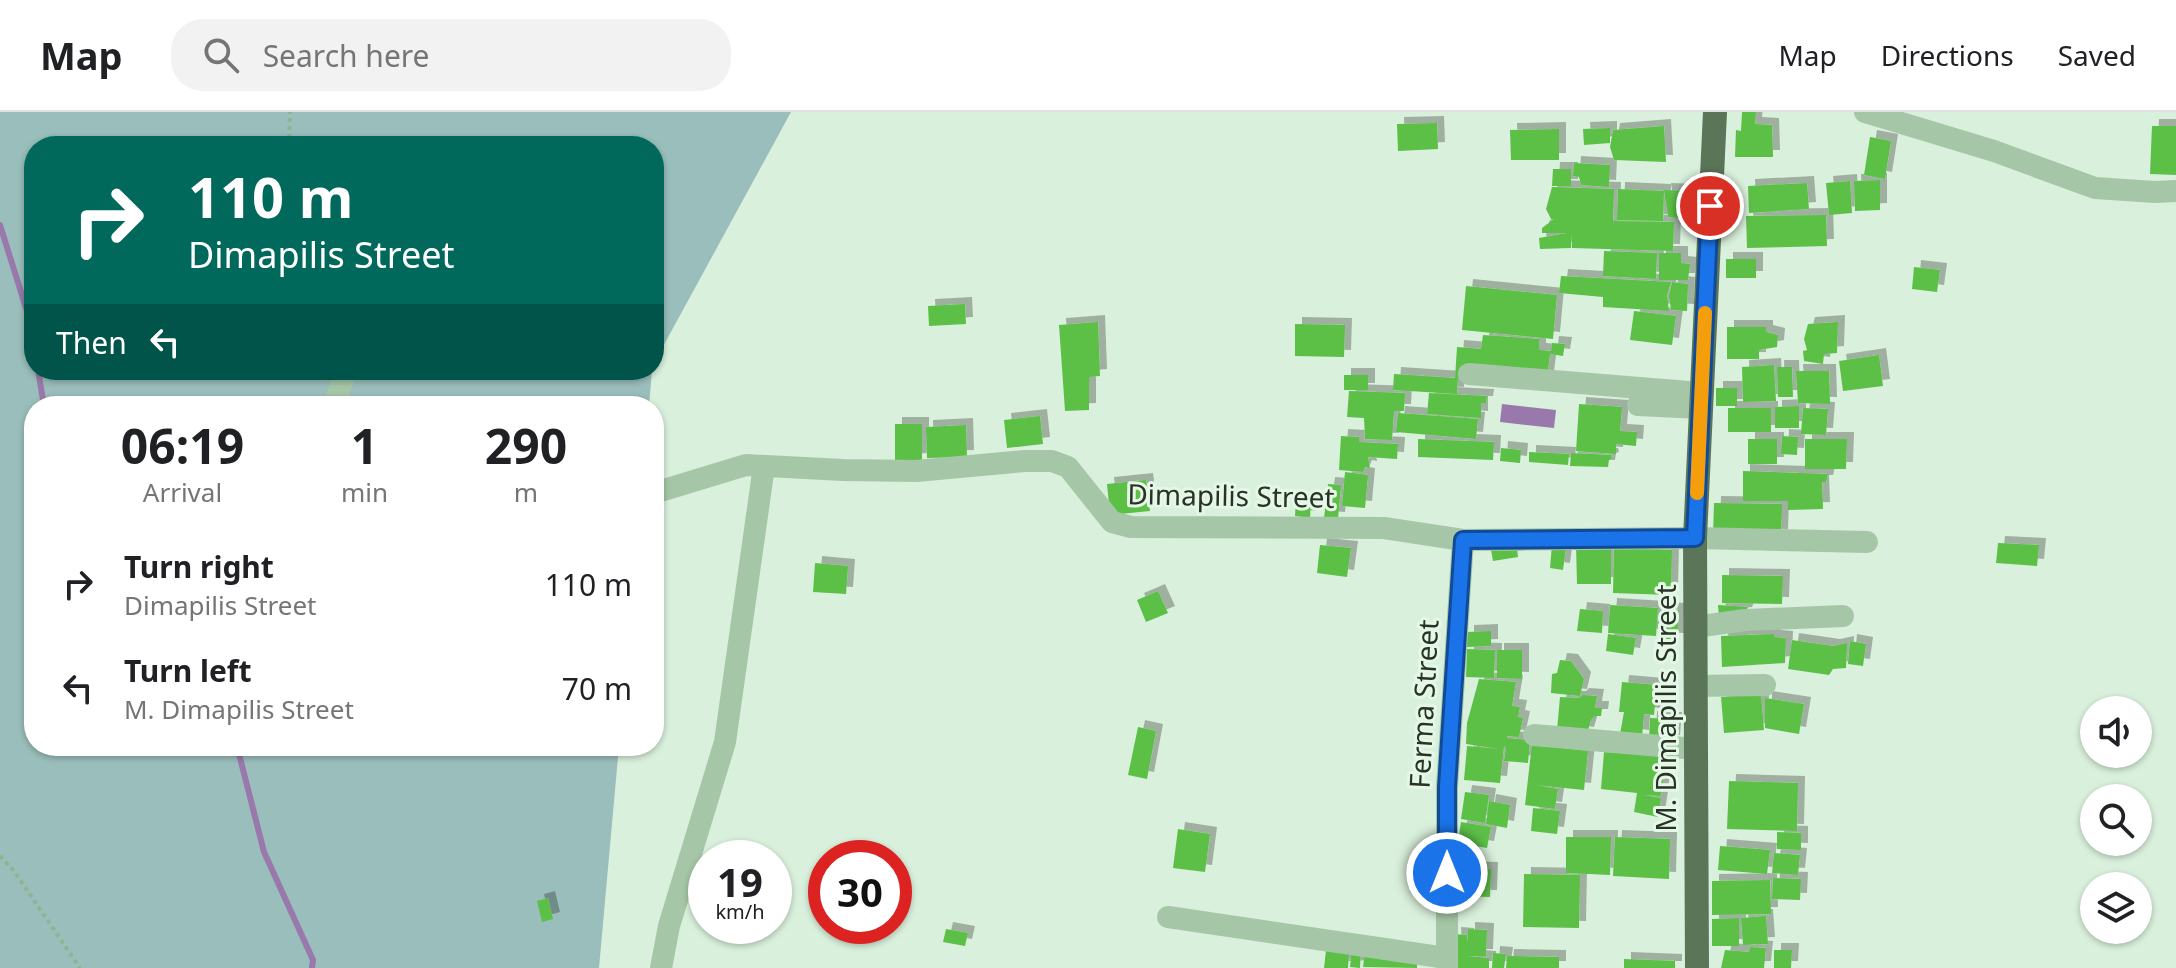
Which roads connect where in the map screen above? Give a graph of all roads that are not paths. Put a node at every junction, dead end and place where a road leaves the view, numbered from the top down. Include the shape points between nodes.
1 (1715, 112) edge
2 (1865, 112) edge
3 (2176, 191) edge
4 (1469, 374) dead end
5 (1701, 400) junction
6 (1638, 405) dead end
7 (764, 466) junction
8 (664, 490) edge
9 (1695, 538) junction
10 (1463, 540) junction
11 (1867, 542) dead end
12 (1843, 616) dead end
13 (1695, 627) junction
14 (1765, 685) dead end
15 (1695, 686) junction
16 (1534, 735) dead end
17 (1695, 749) junction
18 (1168, 917) dead end
19 (1446, 963) edge
20 (661, 968) edge
21 (1697, 968) edge

1 - 5 main road, M. Dimapilis Street
2 - 3 street via 2095,188
4 - 5 street
5 - 6 street
5 - 9 main road, M. Dimapilis Street
7 - 8 street, Dimapilis Street via 746,465
7 - 10 street, Dimapilis Street via 916,471 1052,461 1068,467 1112,522 1131,527 1384,528
7 - 20 street via 725,742
9 - 10 street, Dimapilis Street
9 - 11 street, Dimapilis Street
9 - 13 main road, M. Dimapilis Street
10 - 19 street, Ferma Street via 1447,787
12 - 13 street
13 - 15 main road, M. Dimapilis Street
14 - 15 street
15 - 17 main road, M. Dimapilis Street
16 - 17 street
17 - 21 main road, M. Dimapilis Street
18 - 19 street

